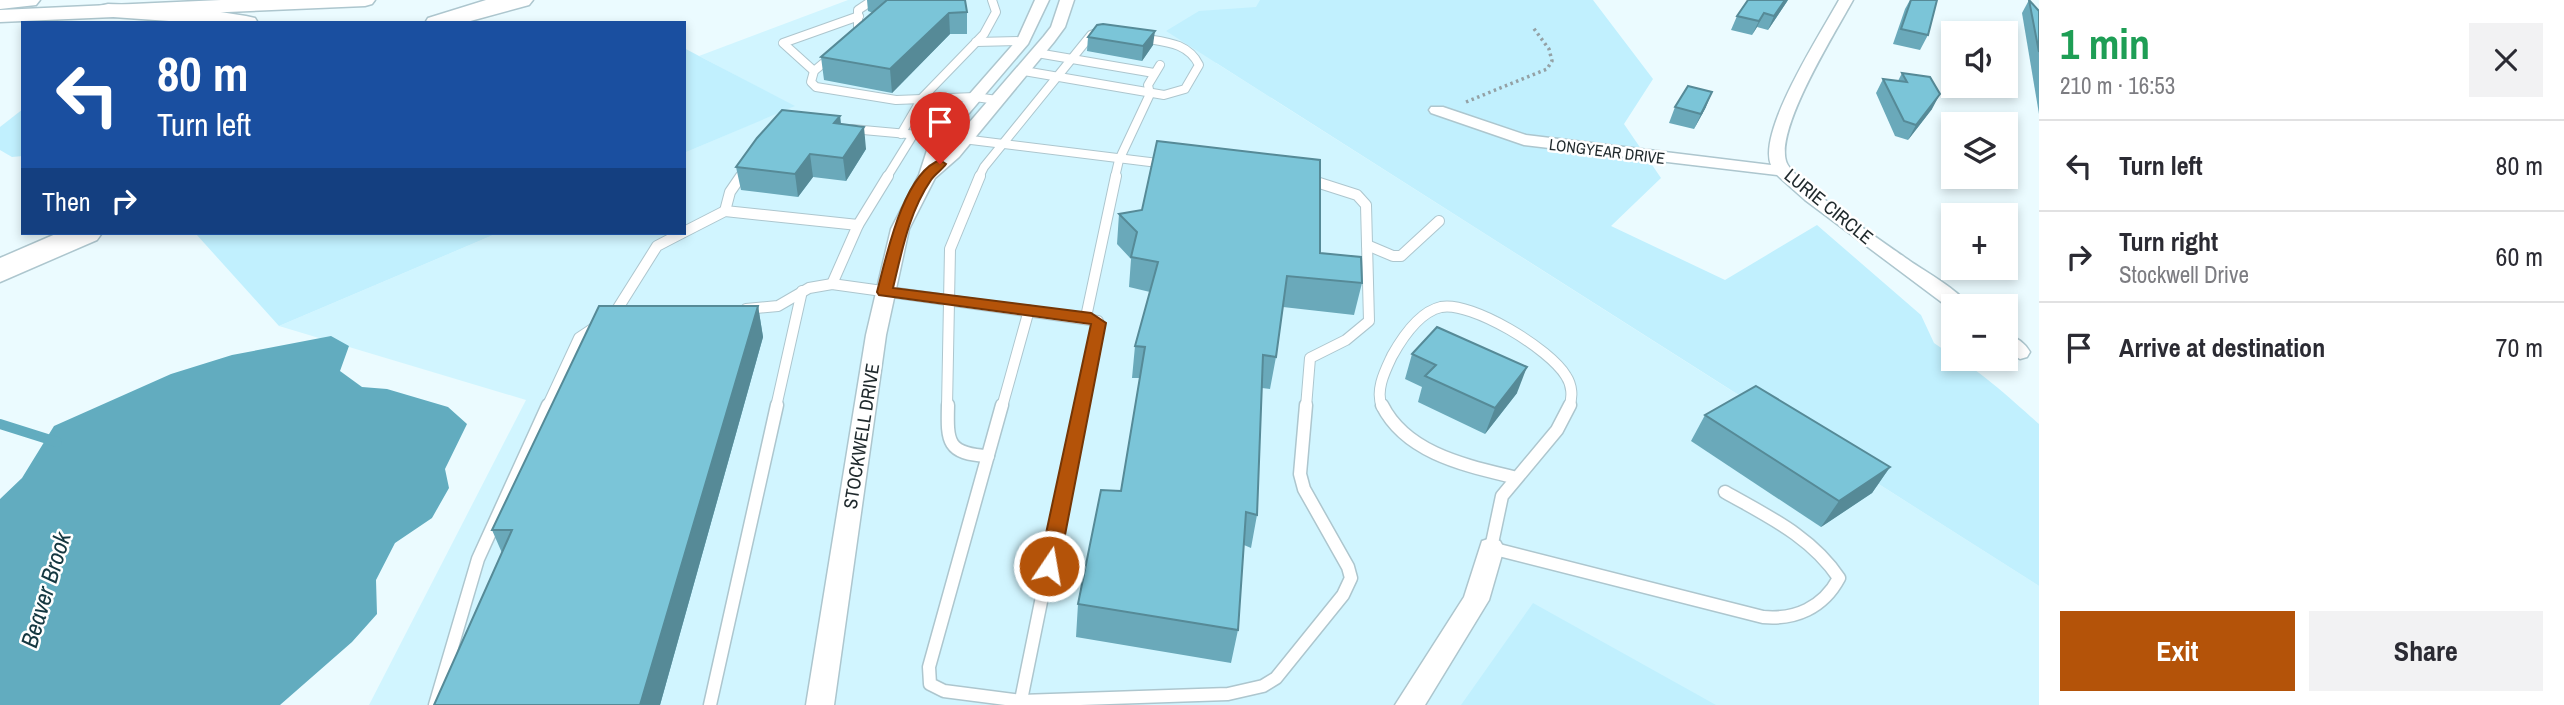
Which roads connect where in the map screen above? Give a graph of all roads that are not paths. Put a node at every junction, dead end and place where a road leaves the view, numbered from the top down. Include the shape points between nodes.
1 (28, 0) edge
2 (158, 0) edge
3 (365, 0) edge
4 (521, 0) edge
5 (873, 0) edge
6 (992, 0) edge
7 (1042, 0) edge
8 (1067, 0) edge
9 (1846, 0) edge
10 (0, 5) edge
11 (107, 11) junction
12 (0, 16) edge
13 (859, 16) junction
14 (233, 21) edge
15 (443, 21) edge
16 (1103, 29) edge
17 (1114, 34) edge
18 (1137, 36) edge
19 (976, 41) junction
20 (1023, 41) junction
21 (1080, 48) junction
22 (1037, 53) junction
23 (1071, 60) junction
24 (814, 71) junction
25 (1024, 71) junction
26 (1057, 77) junction
27 (1150, 94) junction
28 (975, 97) junction
29 (922, 99) junction
30 (997, 100) junction
31 (1440, 111) road end
32 (838, 127) edge
33 (901, 134) junction
34 (912, 135) junction
35 (939, 138) junction
36 (963, 139) junction
37 (1003, 144) junction
38 (1119, 160) junction
39 (751, 162) edge
40 (1172, 164) edge
41 (1782, 170) junction
42 (928, 175) junction
43 (1293, 177) edge
44 (725, 211) junction
45 (1438, 221) dead end
46 (858, 225) junction
47 (686, 230) edge
48 (44, 235) edge
49 (81, 235) edge
50 (677, 235) edge
51 (1367, 245) junction
52 (0, 250) edge
53 (0, 271) edge
54 (832, 284) junction
55 (802, 291) junction
56 (884, 292) junction
57 (1943, 294) edge
58 (947, 299) junction
59 (740, 309) edge
60 (1029, 310) junction
61 (618, 311) junction
62 (632, 311) edge
63 (1086, 317) junction
64 (988, 456) junction
65 (1513, 477) junction
66 (1725, 492) dead end
67 (1490, 548) junction
68 (1021, 703) edge
69 (435, 705) edge
70 (709, 705) edge
71 (820, 705) edge
72 (1409, 705) edge

1 - 10 highway
2 - 10 main road
3 - 11 main road
4 - 15 highway
5 - 13 lane via 860,7
6 - 19 lane via 996,16
7 - 20 street, STOCKWELL DRIVE
8 - 22 street, STOCKWELL DRIVE via 1058,26
9 - 41 street, LURIE CIRCLE via 1782,123 1776,143
11 - 12 main road
11 - 14 highway
13 - 24 lane via 854,37
13 - 24 lane via 783,43
16 - 21 lane via 1089,31
17 - 21 lane via 1093,33
18 - 27 lane via 1187,49 1199,65 1179,93
19 - 20 lane
19 - 29 lane
20 - 28 street, STOCKWELL DRIVE
21 - 23 lane
22 - 23 lane
22 - 25 street, STOCKWELL DRIVE
23 - 26 lane
23 - 27 lane via 1157,69 1148,85
24 - 29 lane via 811,82 816,87 896,100
25 - 26 lane
25 - 30 street, STOCKWELL DRIVE
26 - 27 lane
26 - 37 lane
27 - 38 lane
28 - 29 lane
28 - 30 lane
28 - 35 street, STOCKWELL DRIVE
29 - 33 lane
30 - 36 street, STOCKWELL DRIVE
31 - 41 street, LONGYEAR DRIVE via 1487,130 1544,143
32 - 33 lane
33 - 34 lane
34 - 35 lane
34 - 46 lane
35 - 36 lane
35 - 42 street, STOCKWELL DRIVE
36 - 37 lane
36 - 42 street, STOCKWELL DRIVE
37 - 38 lane
37 - 58 lane via 984,167 956,232 950,249
38 - 40 lane
38 - 63 lane
39 - 44 lane via 730,192
41 - 57 street, LURIE CIRCLE
42 - 56 street, STOCKWELL DRIVE via 901,229
43 - 51 lane via 1357,195 1366,205
44 - 46 lane
44 - 47 lane
45 - 51 lane via 1401,256
46 - 54 lane
48 - 52 highway
49 - 53 highway
50 - 61 lane via 657,246
51 - 68 lane via 1369,321 1346,340 1310,358 1300,474 1348,567 1351,578 1343,595 1264,687 1228,694
54 - 55 lane
54 - 56 lane
55 - 59 lane via 778,306
55 - 70 lane
56 - 58 lane
56 - 71 street, STOCKWELL DRIVE
58 - 60 lane
58 - 64 lane via 947,437 954,449
60 - 63 lane
60 - 64 lane
61 - 62 lane
61 - 69 lane via 579,338 478,559
63 - 68 lane via 1099,325
64 - 68 lane via 928,676 930,684 944,691
65 - 65 lane via 1567,415 1572,389 1564,372 1550,357 1475,313 1443,306 1429,311 1414,325 1381,375 1386,417 1400,434 1427,451
65 - 67 lane via 1500,499
66 - 67 lane via 1832,564 1839,578 1833,590 1790,618 1748,614
67 - 72 street via 1476,600

